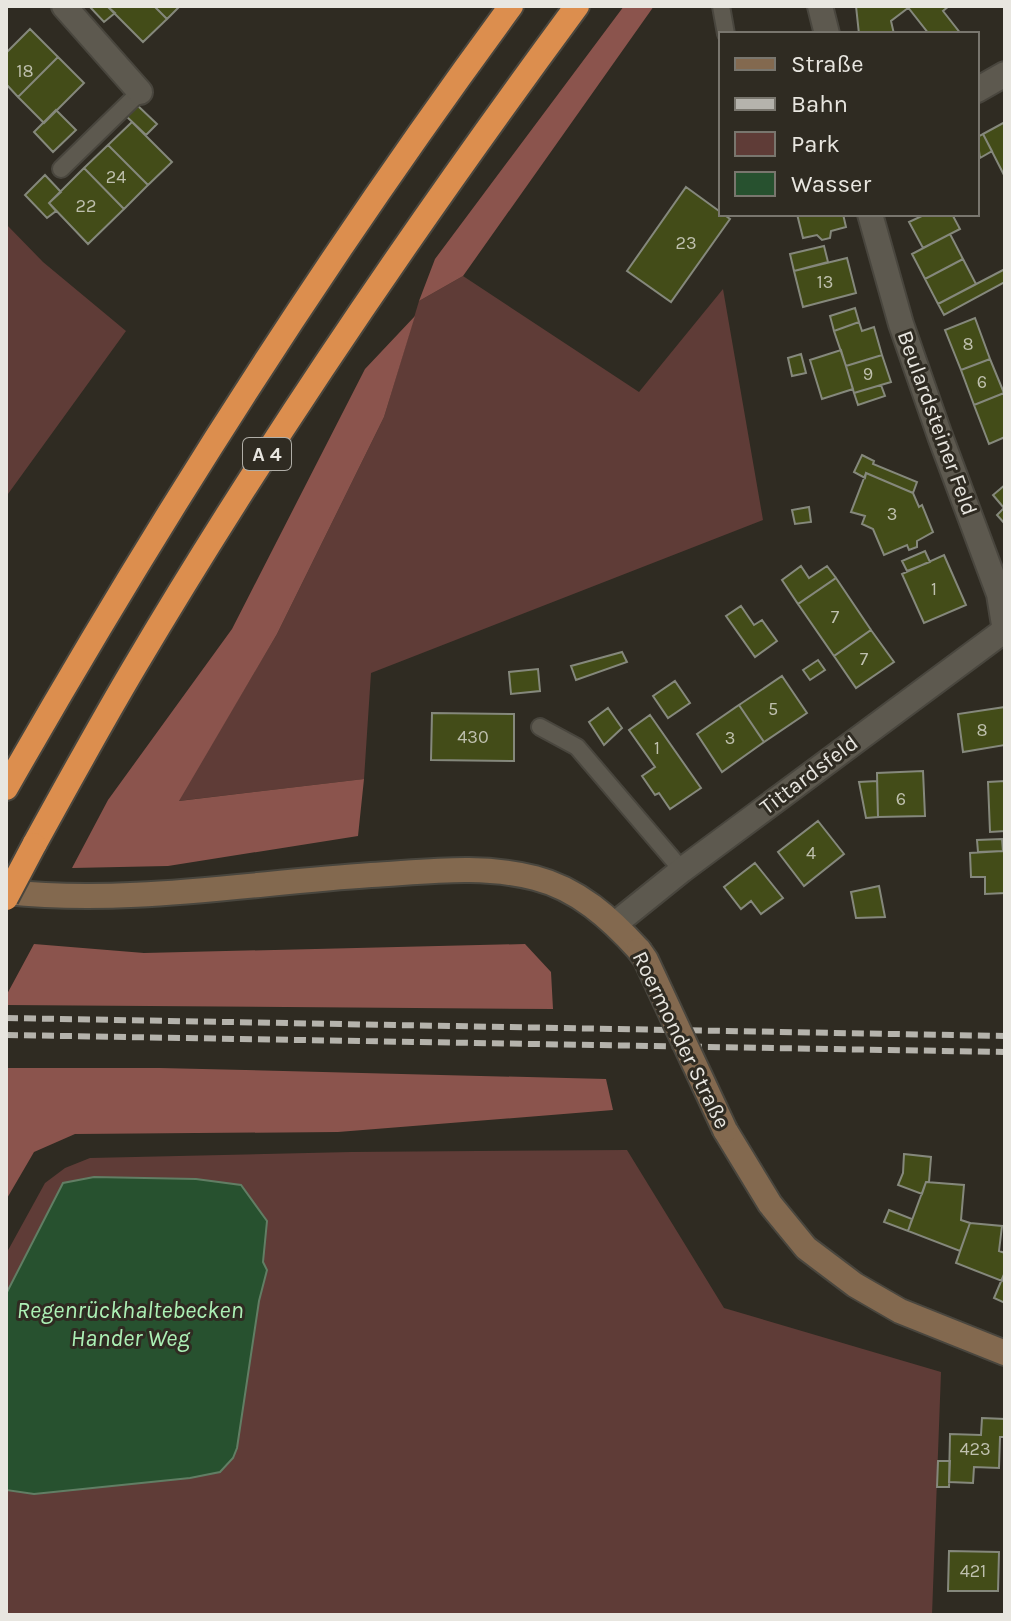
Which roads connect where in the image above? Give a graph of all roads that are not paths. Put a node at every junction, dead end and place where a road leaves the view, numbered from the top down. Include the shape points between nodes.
1 (64, 6) edge
2 (511, 6) edge
3 (577, 6) edge
4 (721, 6) edge
5 (820, 6) edge
6 (726, 32) edge
7 (826, 32) edge
8 (1005, 74) edge
9 (979, 89) edge
10 (140, 92) joint
11 (61, 169) dead end
12 (871, 216) edge
13 (1005, 630) edge
14 (540, 727) dead end
15 (6, 788) edge
16 (682, 870) junction
17 (6, 895) edge
18 (615, 924) junction
19 (1005, 1353) edge

1 - 10 street
2 - 15 highway, A 4 via 357,222 199,462
3 - 17 highway, A 4, bridge via 397,257 247,485 135,666
4 - 6 lane
5 - 7 street
8 - 9 street
10 - 11 lane
12 - 13 street, Beulardsteiner Feld via 901,324 999,594
13 - 16 street, Tittardsfeld
14 - 16 lane via 577,747
16 - 18 street, Tittardsfeld
17 - 18 main road, Roermonder Straße via 190,893 455,869 499,871 537,878 579,895
18 - 19 main road, Roermonder Straße, bridge via 646,960 725,1130 770,1204 806,1248 889,1305

